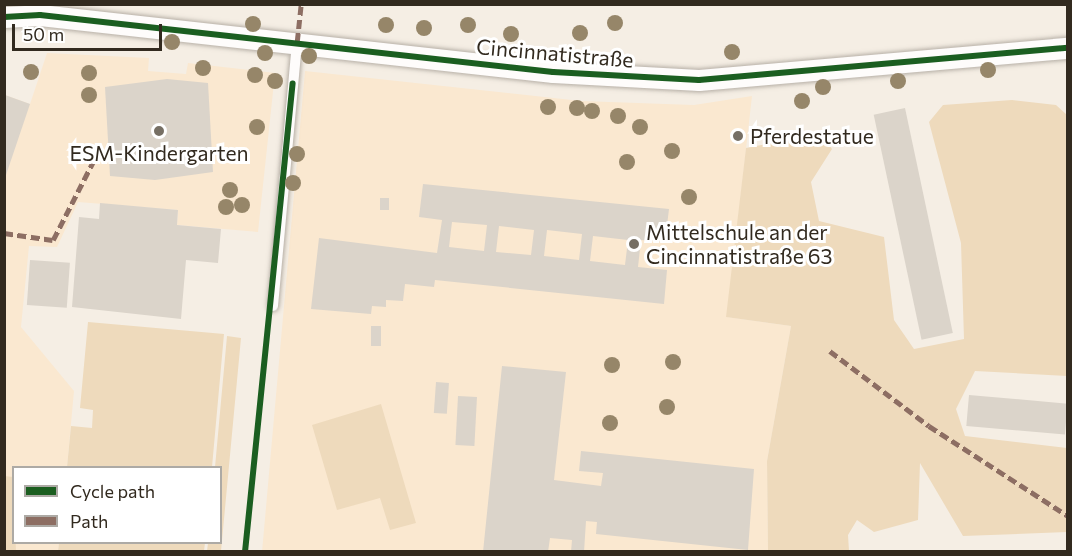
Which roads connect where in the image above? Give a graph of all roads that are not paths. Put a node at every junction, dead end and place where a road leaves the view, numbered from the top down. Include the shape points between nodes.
1 (17, 4) edge
2 (40, 15) junction
3 (4, 17) edge
4 (297, 42) junction
5 (1068, 48) edge
6 (273, 306) dead end

1 - 2 street, Cincinnatistraße
2 - 3 street, Cincinnatistraße
2 - 4 street, Cincinnatistraße
4 - 5 street, Cincinnatistraße via 542,71 699,80
4 - 6 lane

